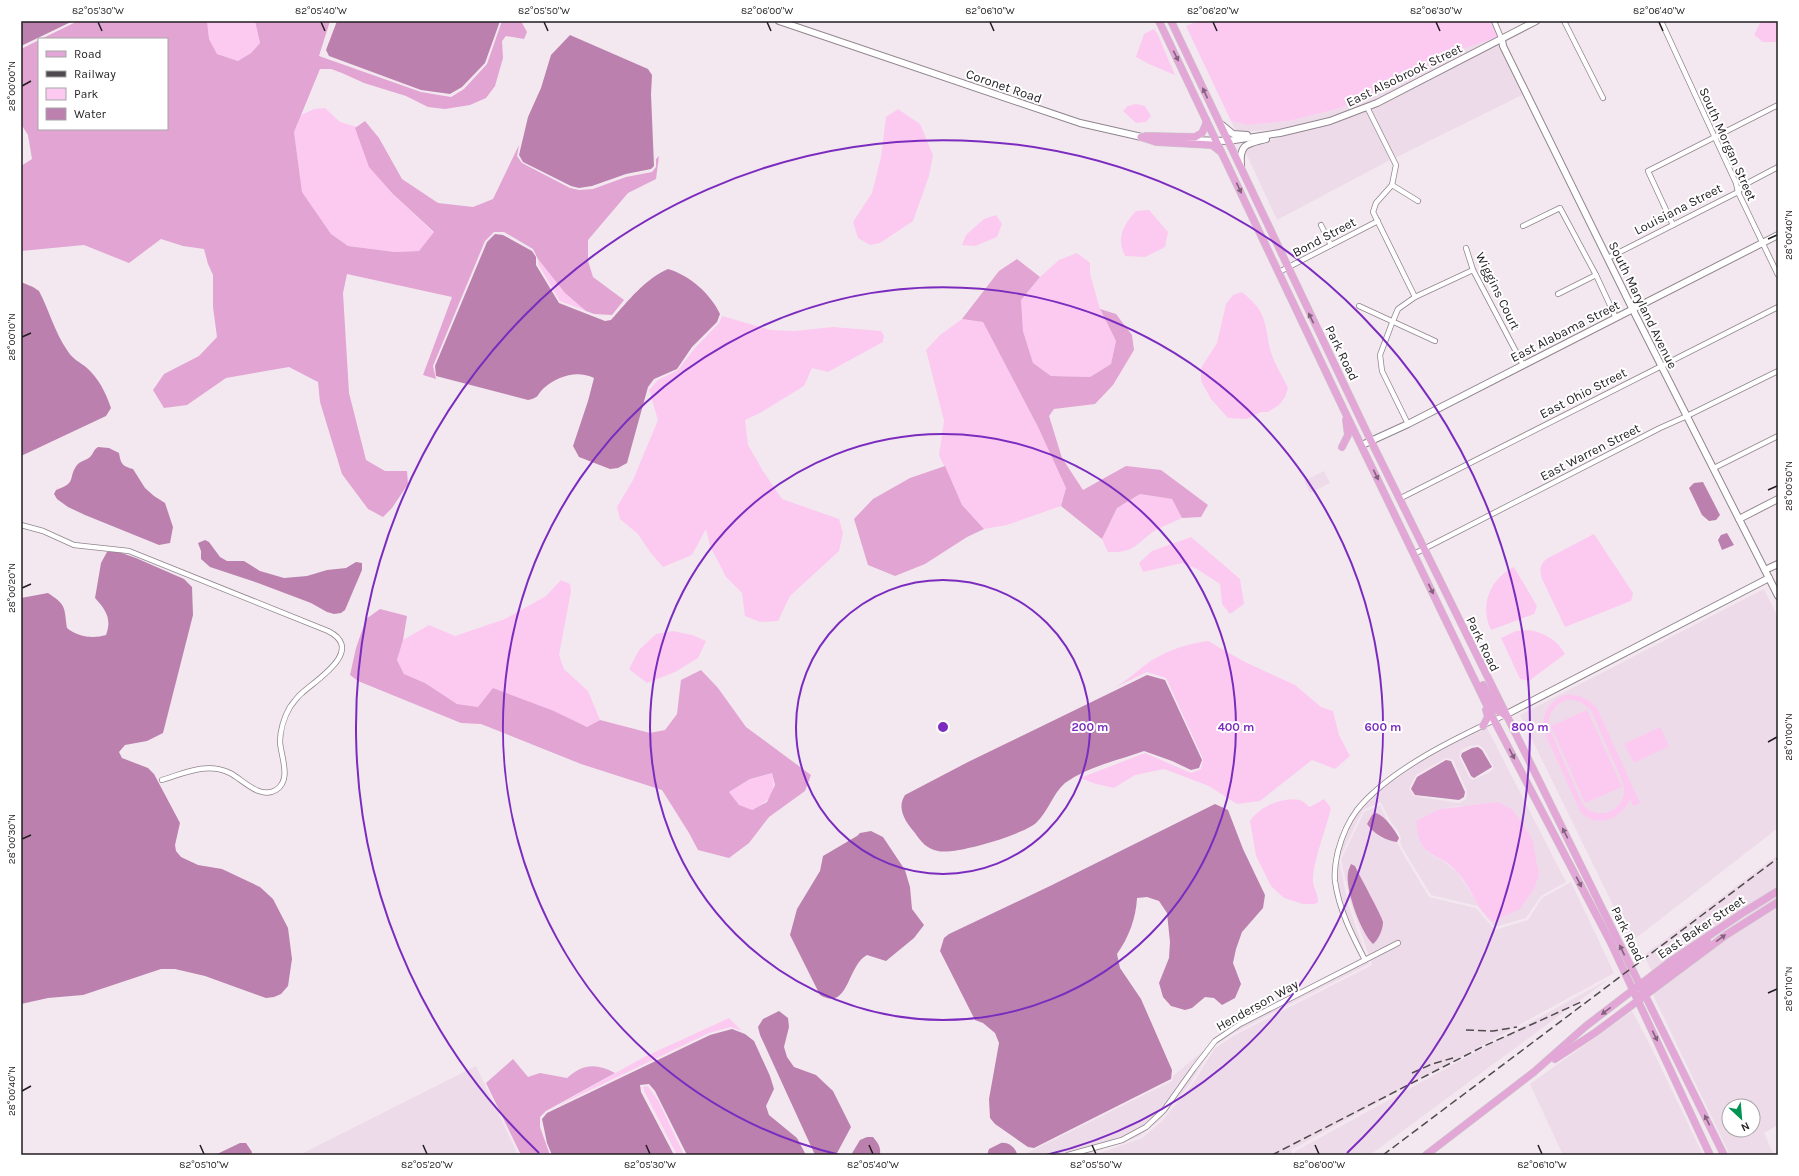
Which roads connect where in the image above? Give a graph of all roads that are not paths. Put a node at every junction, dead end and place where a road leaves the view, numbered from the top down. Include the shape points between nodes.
1 (779, 21) edge
2 (1159, 21) edge
3 (1171, 21) edge
4 (1494, 21) edge
5 (1536, 21) edge
6 (1564, 21) edge
7 (1661, 21) edge
8 (1502, 40) junction
9 (1182, 70) junction
10 (1602, 98) dead end
11 (1778, 105) edge
12 (1367, 107) junction
13 (1206, 117) junction
14 (1218, 120) junction
15 (1280, 134) junction
16 (1139, 137) junction
17 (1713, 138) junction
18 (1217, 141) junction
19 (1228, 141) junction
20 (1223, 153) junction
21 (1778, 167) edge
22 (1242, 170) junction
23 (1392, 184) junction
24 (1738, 192) junction
25 (1418, 200) dead end
26 (1250, 212) junction
27 (1263, 217) junction
28 (1378, 221) junction
29 (1321, 225) dead end
30 (1673, 225) junction
31 (1523, 226) dead end
32 (1778, 235) edge
33 (1762, 243) junction
34 (1331, 245) junction
35 (1466, 248) dead end
36 (1608, 258) junction
37 (1288, 268) junction
38 (1473, 270) junction
39 (1279, 272) junction
40 (1596, 275) junction
41 (1778, 275) edge
42 (1558, 294) dead end
43 (1415, 297) junction
44 (1359, 306) dead end
45 (1778, 307) edge
46 (1633, 310) junction
47 (1616, 318) junction
48 (1392, 322) junction
49 (1435, 341) dead end
50 (1523, 365) junction
51 (1661, 366) junction
52 (1778, 371) edge
53 (1331, 381) junction
54 (1344, 410) junction
55 (1687, 416) junction
56 (1408, 424) junction
57 (1778, 436) edge
58 (1371, 441) junction
59 (1362, 445) junction
60 (1342, 447) dead end
61 (1714, 468) junction
62 (1382, 488) junction
63 (1399, 499) junction
64 (1778, 499) edge
65 (1739, 518) junction
66 (21, 525) edge
67 (1424, 550) junction
68 (1414, 554) junction
69 (1778, 564) edge
70 (1765, 570) junction
71 (1769, 578) junction
72 (1778, 596) edge
73 (1463, 654) junction
74 (1505, 715) junction
75 (1494, 720) junction
76 (1483, 726) junction
77 (162, 780) dead end
78 (1540, 784) junction
79 (1778, 891) edge
80 (1778, 902) edge
81 (1398, 943) dead end
82 (1365, 960) junction
83 (1633, 990) junction
84 (1643, 990) junction
85 (1638, 1001) junction
86 (1534, 1072) junction
87 (1068, 1155) edge
88 (1426, 1155) edge
89 (1710, 1155) edge
90 (1724, 1155) edge

1 - 16 street, Coronet Road via 1080,123
2 -> 9 main road
14 -> 3 main road, Park Road
4 - 8 street, South Maryland Avenue
5 - 8 street, East Alsobrook Street
6 - 10 street
7 - 17 street, South Morgan Street
8 - 12 street, East Alsobrook Street
8 - 36 street, South Maryland Avenue
9 - 13 main road, Park Road
9 - 19 main road via 1190,80 1214,127
11 - 17 street
12 - 15 street, East Alsobrook Street via 1330,121
12 - 23 street via 1396,165
13 - 16 main road via 1202,133 1194,137
13 - 18 main road, Park Road
14 - 15 street via 1233,134
14 - 19 main road, Park Road
15 - 19 street, East Alsobrook Street
15 - 22 street via 1249,143 1244,147 1240,157
16 - 18 street, Coronet Road
16 - 20 main road via 1156,142 1212,145
17 - 24 street, South Morgan Street
17 - 30 street via 1648,171
18 - 19 street, Coronet Road
18 - 20 main road, Park Road
18 - 27 main road via 1226,147 1231,155
19 - 22 main road, Park Road
20 -> 26 main road, Park Road
21 - 24 street, Louisiana Street via 1742,186
22 - 27 main road, Park Road
23 - 25 street
23 - 28 street via 1376,203 1373,212
24 - 30 street, Louisiana Street
24 - 33 street, South Morgan Street
26 - 37 main road via 1258,220 1281,266
26 - 39 main road, Park Road
27 - 37 main road, Park Road
28 - 34 street, Bond Street
28 - 43 street
29 - 34 street
30 - 36 street, Louisiana Street
31 - 40 street via 1560,208
32 - 33 street, East Alabama Street
33 - 41 street, South Morgan Street
33 - 46 street, East Alabama Street
34 - 37 street, Bond Street
35 - 38 street, Wiggins Court
36 - 46 street, South Maryland Avenue
37 - 39 street, Bond Street
58 -> 37 main road, Park Road
38 - 43 street
38 - 50 street, Wiggins Court
39 - 53 main road, Park Road
40 - 42 street
40 - 47 street
43 - 48 street via 1398,309
44 - 48 street
45 - 51 street, East Ohio Street
46 - 47 street, East Alabama Street
46 - 51 street, South Maryland Avenue
47 - 50 street, East Alabama Street
48 - 49 street
48 - 56 street via 1380,355 1382,371
50 - 56 street, East Alabama Street
51 - 55 street, South Maryland Avenue
51 - 63 street, East Ohio Street
52 - 55 street, East Warren Street
53 - 54 main road, Park Road
53 - 58 main road via 1338,389 1361,434
54 - 59 main road, Park Road
54 - 60 main road via 1348,435
55 - 61 street, South Maryland Avenue
55 - 67 street, East Warren Street
56 - 58 street, East Alabama Street
57 - 61 street
58 - 59 street, East Alabama Street
58 - 63 main road, Park Road
59 -> 62 main road, Park Road
61 - 65 street, South Maryland Avenue
62 - 67 main road via 1391,498 1414,542
62 - 68 main road, Park Road
63 - 67 main road, Park Road
64 - 65 street
65 - 70 street, South Maryland Avenue
66 - 77 street via 43,531 74,545 129,551 328,631 338,638 341,650 336,665 302,693 289,709 280,742 284,779 275,791 255,789 230,773 218,769 191,770
67 - 68 street, East Warren Street
67 - 74 main road, Park Road
68 -> 73 main road, Park Road
69 - 70 street
70 - 71 street, South Maryland Avenue
71 - 72 street, South Maryland Avenue
71 - 74 street
73 - 74 main road via 1497,710
73 - 75 main road, Park Road
73 - 76 main road via 1488,717
74 - 75 street
74 - 78 main road, Park Road
75 - 76 street
75 - 78 main road via 1507,728 1534,779
75 -> 83 main road, Park Road via 1608,937
76 - 82 street via 1405,769 1375,792 1349,822 1336,859 1335,880 1340,906
84 -> 78 main road, Park Road
79 - 84 main road, East Baker Street via 1691,947
84 -> 80 main road, East Baker Street
81 - 82 street, Henderson Way
82 - 87 street, Henderson Way via 1240,1024 1215,1041 1164,1110 1146,1127 1122,1140
83 - 84 main road
83 - 85 main road, Park Road
83 -> 86 main road via 1586,1026
84 - 85 main road
90 -> 84 main road, Park Road
85 - 86 main road
85 -> 89 main road, Park Road
86 - 88 main road

